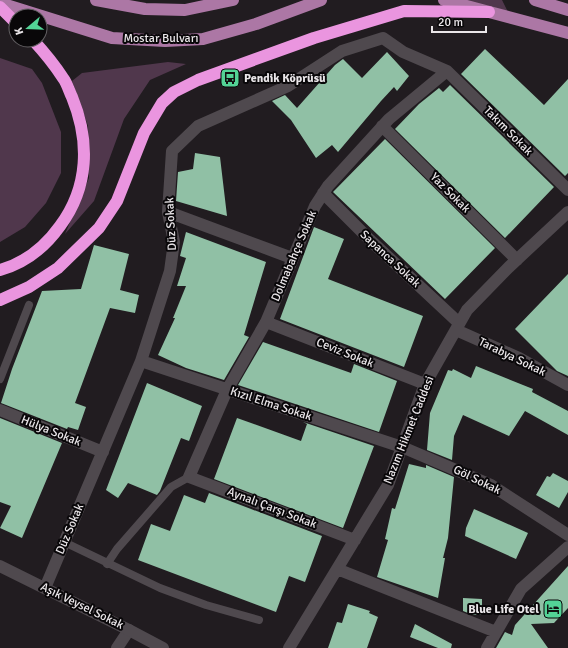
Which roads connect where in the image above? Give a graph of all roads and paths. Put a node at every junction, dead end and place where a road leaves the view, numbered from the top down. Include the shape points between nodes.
1 (96, 0) edge
2 (233, 0) edge
3 (321, 0) edge
4 (444, 0) edge
5 (535, 0) edge
6 (0, 3) edge
7 (0, 7) edge
8 (568, 10) edge
9 (489, 12) junction
10 (8, 15) edge
11 (568, 33) edge
12 (40, 48) edge
13 (447, 71) junction
14 (382, 126) junction
15 (568, 190) edge
16 (324, 193) junction
17 (168, 212) junction
18 (568, 212) edge
19 (292, 258) junction
20 (518, 260) junction
21 (0, 270) edge
22 (0, 300) edge
23 (29, 305) dead end
24 (266, 322) junction
25 (457, 326) junction
26 (141, 361) junction
27 (0, 379) edge
28 (425, 384) junction
29 (568, 386) edge
30 (227, 390) junction
31 (0, 410) edge
32 (402, 447) junction
33 (103, 452) junction
34 (189, 477) junction
35 (568, 535) edge
36 (355, 540) junction
37 (64, 542) junction
38 (568, 547) edge
39 (107, 564) junction
40 (0, 566) edge
41 (338, 569) junction
42 (45, 588) junction
43 (259, 620) dead end
44 (130, 630) junction
45 (496, 632) junction
46 (117, 648) edge
47 (163, 648) edge
48 (289, 648) edge
49 (487, 648) edge

1 - 2 main road via 144,9 185,10
3 - 6 main road, Mostar Bulvarı via 256,24 204,39 165,41 112,38
4 - 9 main road
5 - 8 main road
7 - 10 highway
9 - 11 main road
9 - 22 highway via 404,11 300,43 198,80 174,92 162,103 144,133 117,201 100,228 58,268 29,287
12 - 21 highway via 64,79 75,104 85,146 83,168 73,205 51,239 21,262
13 - 14 street, Dolmabahçe Sokak
13 - 15 street, Takım Sokak
13 - 17 street, Düz Sokak via 403,52 383,38 342,51 288,86 198,126 172,151
14 - 16 street, Dolmabahçe Sokak
14 - 20 street, Yaz Sokak
16 - 19 street, Dolmabahçe Sokak via 315,206
16 - 25 street, Sapanca Sokak
17 - 19 street
17 - 26 street, Düz Sokak via 174,242 170,271
18 - 20 street, Nazım Hikmet Caddesi
19 - 24 street, Dolmabahçe Sokak
20 - 25 street, Nazım Hikmet Caddesi via 466,310
23 - 27 lane
24 - 28 street, Ceviz Sokak
24 - 30 street, Dolmabahçe Sokak
25 - 28 street, Nazım Hikmet Caddesi
25 - 29 street, Tarabya Sokak
26 - 30 street, Kızıl Elma Sokak
26 - 33 street, Düz Sokak
28 - 32 street, Nazım Hikmet Caddesi
30 - 32 street, Kızıl Elma Sokak
30 - 34 street, Dolmabahçe Sokak
31 - 33 street, Hülya Sokak
32 - 35 street, Göl Sokak via 491,485
32 - 36 street, Nazım Hikmet Caddesi via 388,485
33 - 37 street, Düz Sokak
34 - 36 street, Aynalı Çarşı Sokak
34 - 39 lane via 171,487
36 - 41 street, Nazım Hikmet Caddesi
37 - 39 lane
37 - 42 street, Düz Sokak
38 - 45 street via 521,589
39 - 43 lane via 206,605
40 - 42 street, Aşık Veysel Sokak
41 - 45 street
41 - 48 street, Nazım Hikmet Caddesi
42 - 44 street, Aşık Veysel Sokak
44 - 46 street
44 - 47 street, Aşık Veysel Sokak
45 - 49 street

